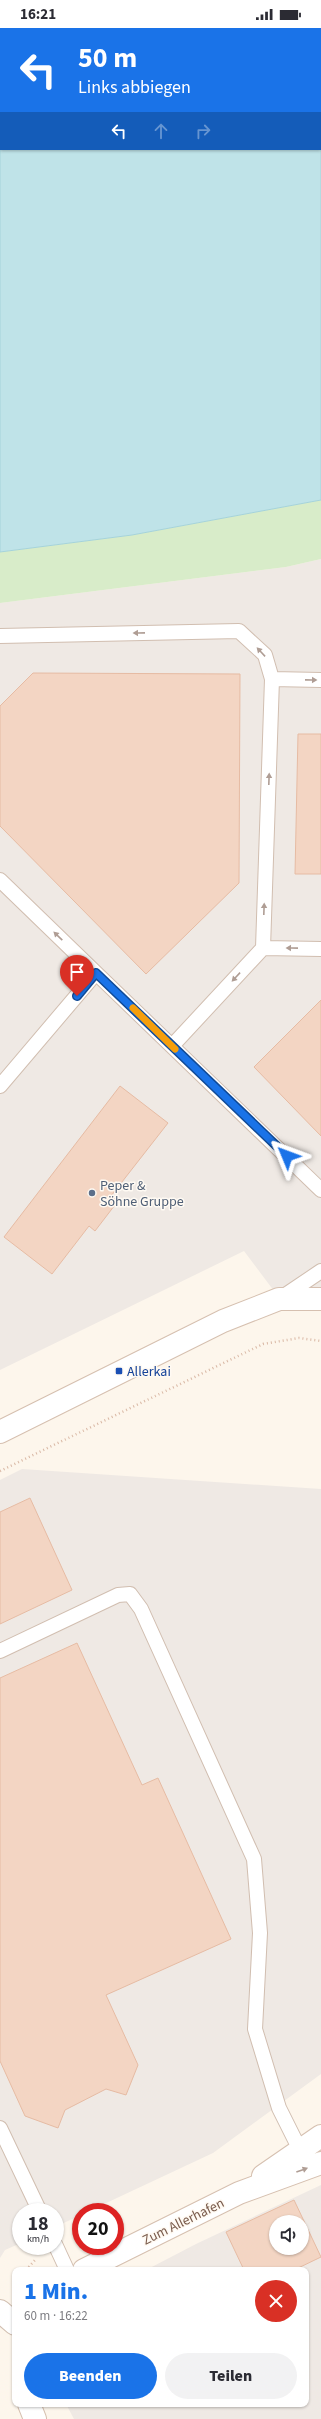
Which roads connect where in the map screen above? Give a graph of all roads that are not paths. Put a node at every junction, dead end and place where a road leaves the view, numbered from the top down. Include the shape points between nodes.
1 (0, 636) edge
2 (272, 679) junction
3 (321, 680) edge
4 (0, 880) edge
5 (262, 948) junction
6 (321, 949) edge
7 (96, 973) junction
8 (172, 1046) junction
9 (0, 1086) edge
10 (321, 1190) edge
11 (321, 1271) edge
12 (279, 1299) junction
13 (321, 1299) edge
14 (0, 1432) edge
15 (0, 1651) edge
16 (0, 2128) edge
17 (321, 2136) edge
18 (300, 2150) junction
19 (321, 2163) edge
20 (239, 2193) junction
21 (36, 2203) edge
22 (60, 2255) edge
23 (66, 2267) edge
24 (90, 2267) edge
25 (0, 2311) edge
26 (12, 2321) edge
27 (30, 2407) edge
28 (35, 2419) edge

2 -> 1 lane via 265,655 239,631
2 -> 3 lane
5 -> 2 lane
7 -> 4 lane
6 -> 5 lane
5 -> 8 lane
7 - 8 lane
7 - 9 lane
8 - 10 lane
11 - 12 lane
12 - 13 street
12 - 14 street via 222,1321
15 - 18 lane via 118,1594 130,1594 141,1608 254,1859 260,1933 255,2029 279,2108
16 - 21 lane
17 - 18 street, Zum Allerhafen
18 - 20 street, Zum Allerhafen
20 -> 19 street, Zum Allerhafen
20 - 24 street, Zum Allerhafen
22 - 23 lane
25 - 26 street
27 - 28 street

